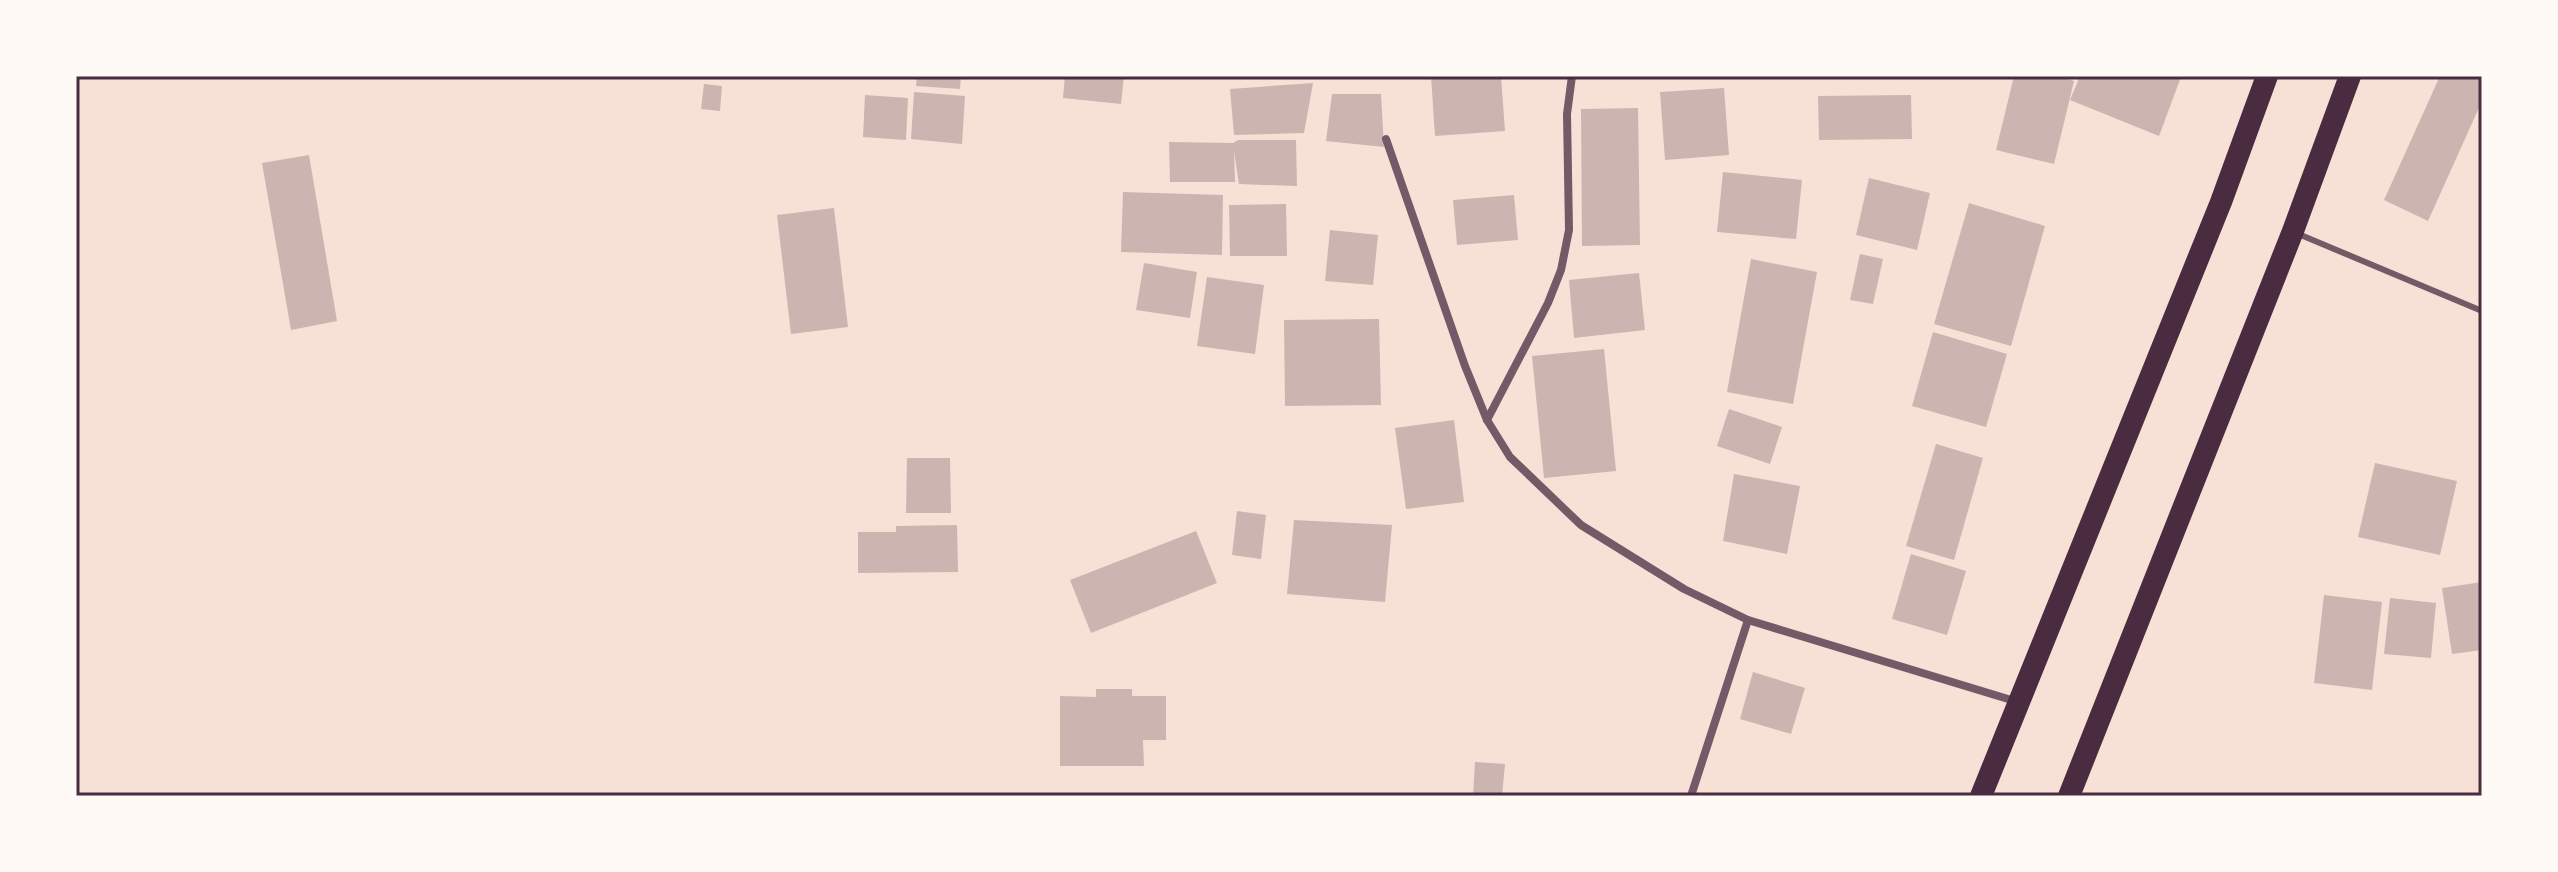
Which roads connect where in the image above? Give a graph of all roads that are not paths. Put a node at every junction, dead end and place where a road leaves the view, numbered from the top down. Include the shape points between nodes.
1 (1572, 76) edge
2 (2267, 76) edge
3 (2350, 76) edge
4 (1386, 139) dead end
5 (2293, 231) junction
6 (2482, 311) edge
7 (1487, 420) junction
8 (1748, 620) junction
9 (2019, 702) junction
10 (1691, 796) edge
11 (1981, 796) edge
12 (2069, 796) edge

1 - 7 street via 1567,114 1569,230 1561,270
2 - 9 highway
3 - 5 highway
4 - 7 street
5 - 6 lane
5 - 12 highway
7 - 8 street via 1510,457 1581,525 1684,589
8 - 9 street
8 - 10 street
9 - 11 highway

